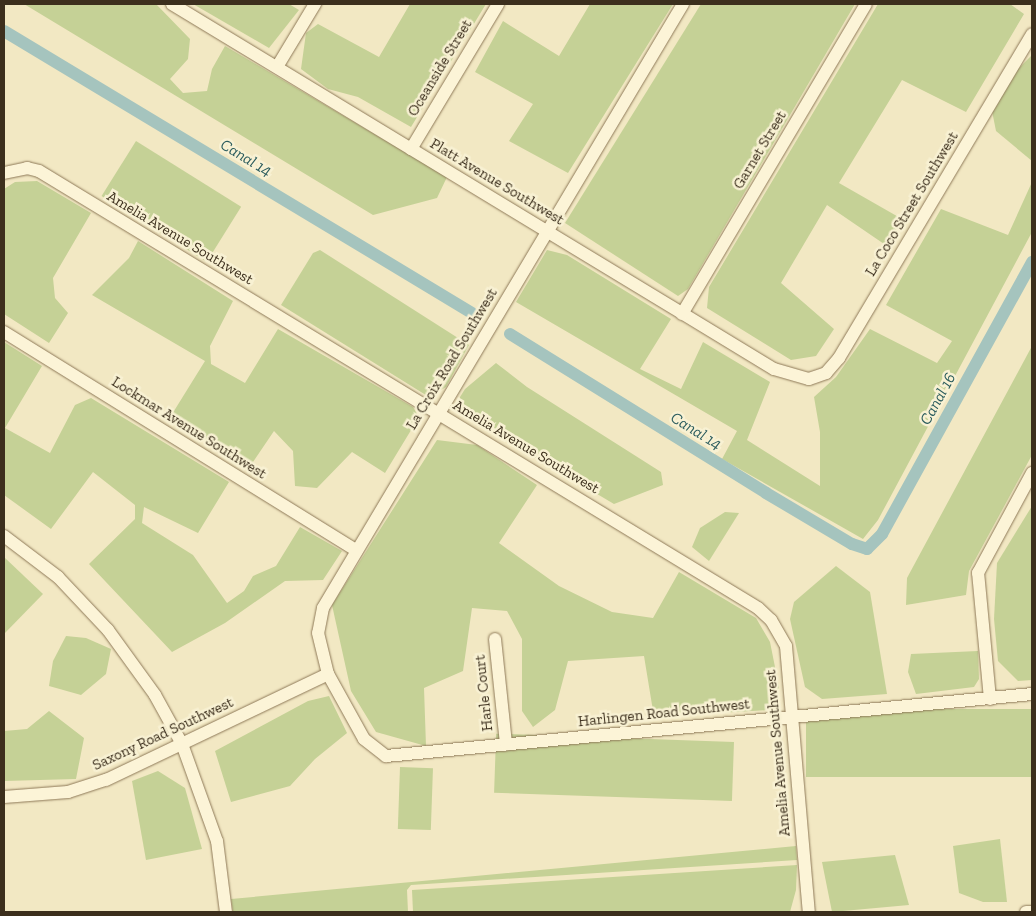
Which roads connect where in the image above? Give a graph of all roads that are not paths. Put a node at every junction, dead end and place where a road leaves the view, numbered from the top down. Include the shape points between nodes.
1 (172, 4) edge
2 (314, 4) edge
3 (498, 4) edge
4 (683, 4) edge
5 (866, 4) edge
6 (1032, 34) edge
7 (276, 67) junction
8 (411, 149) junction
9 (4, 173) edge
10 (546, 231) junction
11 (682, 314) junction
12 (4, 332) edge
13 (809, 379) joint
14 (438, 413) junction
15 (1032, 473) edge
16 (4, 536) edge
17 (357, 551) junction
18 (495, 639) dead end
19 (328, 674) junction
20 (1032, 694) edge
21 (990, 699) junction
22 (791, 716) junction
23 (364, 739) joint
24 (182, 744) junction
25 (506, 744) junction
26 (4, 797) edge
27 (226, 912) edge
28 (809, 912) edge
29 (1026, 912) edge
30 (1032, 912) edge

1 - 7 street, Platt Avenue Southwest
2 - 7 street
3 - 8 street, Oceanside Street
4 - 10 street, La Croix Road Southwest
5 - 11 street, Garnet Street
6 - 13 street, La Coco Street Southwest via 839,358 826,372
7 - 8 street, Platt Avenue Southwest
8 - 10 street, Platt Avenue Southwest
9 - 14 street, Amelia Avenue Southwest via 27,168 39,172
10 - 11 street, Platt Avenue Southwest
10 - 14 street, La Croix Road Southwest
11 - 13 street, Platt Avenue Southwest via 774,369
12 - 17 street, Lockmar Avenue Southwest
14 - 17 street, La Croix Road Southwest
14 - 22 street, Amelia Avenue Southwest via 758,608 771,620 786,646
15 - 21 street via 978,573
16 - 24 street via 58,577 108,630 155,695
17 - 19 street, La Croix Road Southwest via 323,608 318,634
18 - 25 street, Harle Court
19 - 23 street, La Croix Road Southwest
19 - 24 street, Saxony Road Southwest
20 - 21 street, Harlingen Road Southwest
21 - 22 street, Harlingen Road Southwest
22 - 25 street, Harlingen Road Southwest
22 - 28 street, Amelia Avenue Southwest
23 - 25 street, Harlingen Road Southwest via 386,756
24 - 26 street, Saxony Road Southwest via 106,780 68,792
24 - 27 street via 217,841
29 - 30 street

